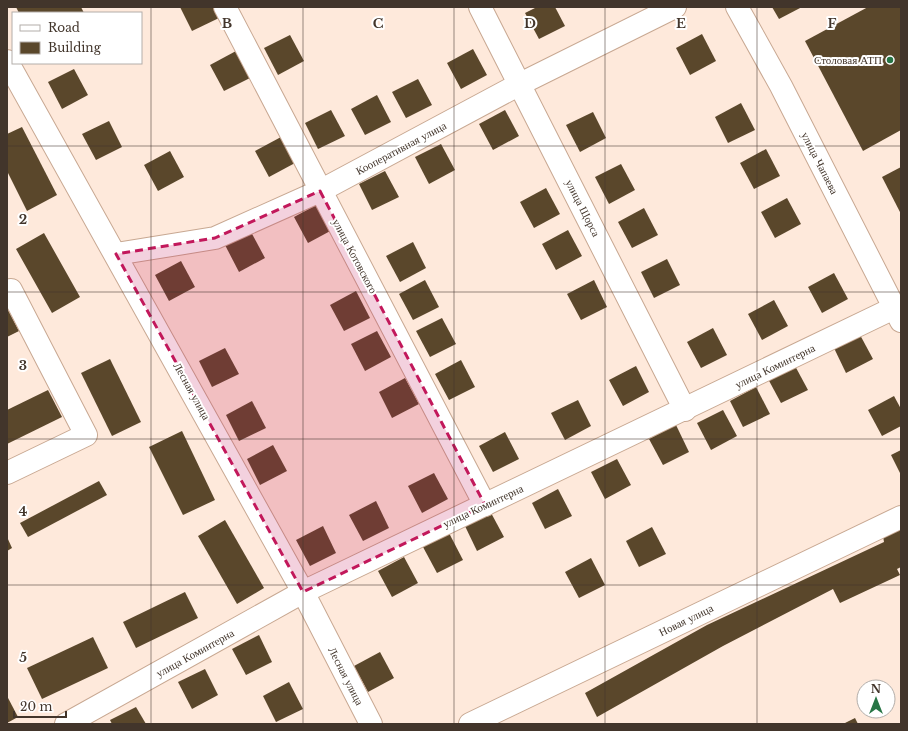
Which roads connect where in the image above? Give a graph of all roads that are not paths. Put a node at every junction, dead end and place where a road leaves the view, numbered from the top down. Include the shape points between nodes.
1 (225, 7) edge
2 (480, 7) edge
3 (675, 7) edge
4 (737, 7) edge
5 (7, 62) edge
6 (520, 84) junction
7 (320, 190) junction
8 (116, 254) junction
9 (8, 286) edge
10 (898, 314) edge
11 (685, 410) junction
12 (7, 473) edge
13 (485, 505) junction
14 (901, 517) edge
15 (303, 592) junction
16 (76, 722) edge
17 (371, 724) edge
18 (470, 724) edge

1 - 7 street, улица Котовского
2 - 6 street, улица Щорса
3 - 6 street, Кооперативная улица
4 - 10 street, улица Чапаева via 781,86
5 - 8 street, Лесная улица
6 - 7 street, Кооперативная улица
6 - 11 street, улица Щорса
7 - 8 street, Кооперативная улица via 215,238
7 - 13 street, улица Котовского
8 - 15 street, Лесная улица
9 - 12 street via 86,435
10 - 11 street, улица Коминтерна
11 - 13 street, улица Коминтерна
13 - 15 street, улица Коминтерна
14 - 18 street, Новая улица
15 - 16 street, улица Коминтерна
15 - 17 street, Лесная улица

